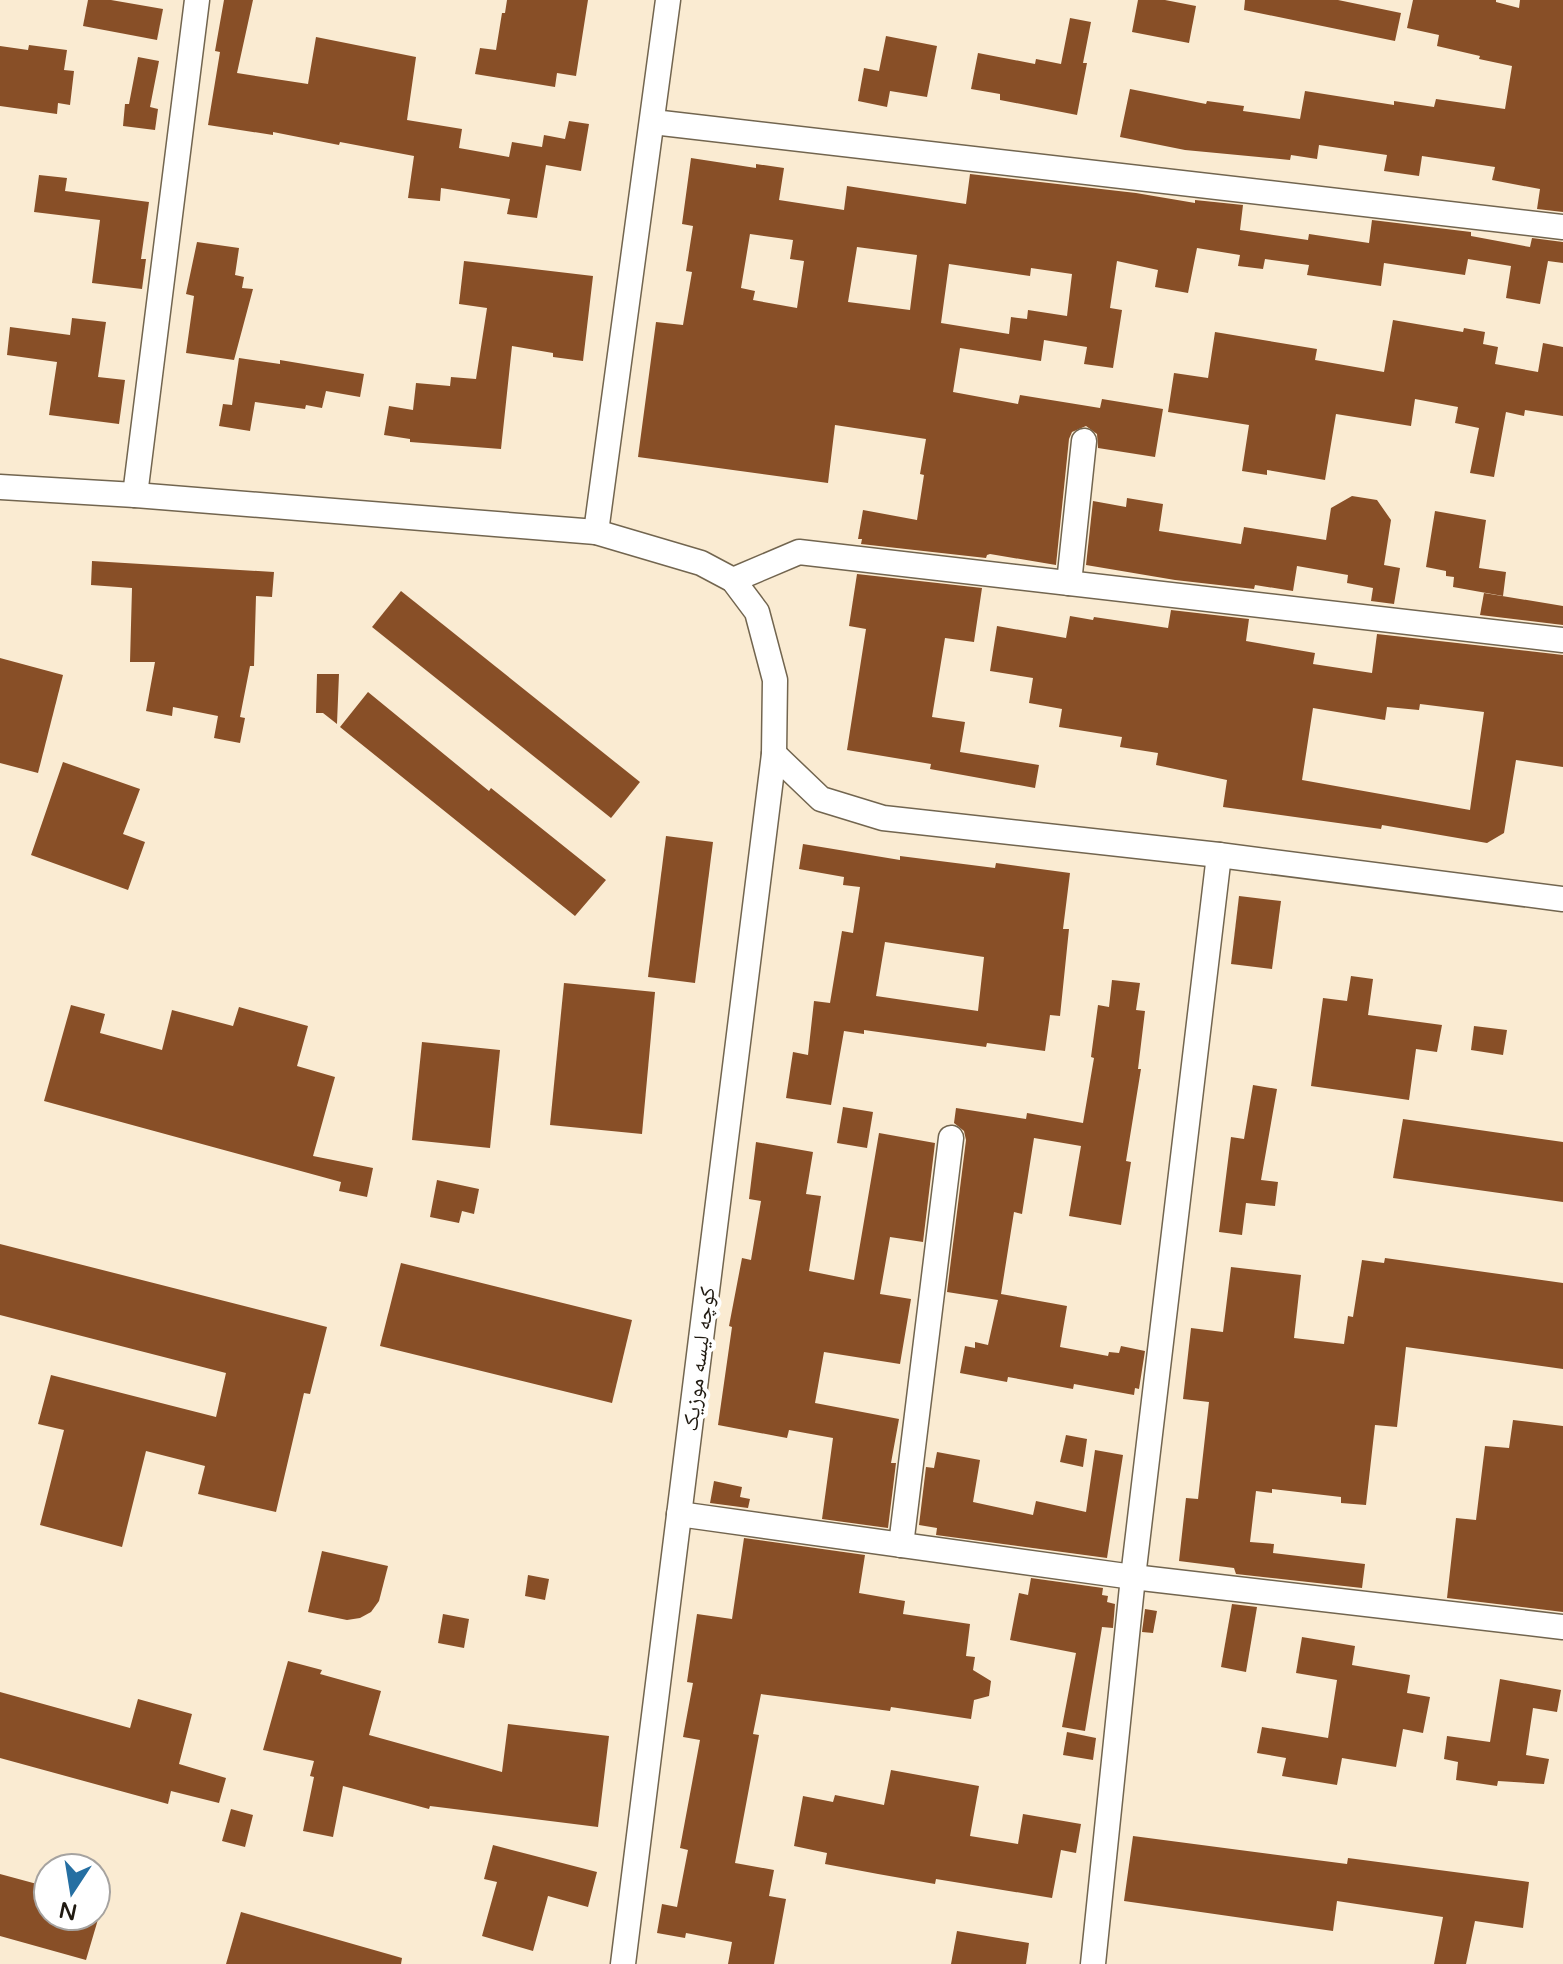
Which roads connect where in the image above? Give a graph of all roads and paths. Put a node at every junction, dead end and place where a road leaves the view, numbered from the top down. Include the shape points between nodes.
1 (197, 0) edge
2 (668, 0) edge
3 (653, 122) junction
4 (1563, 227) edge
5 (1084, 441) dead end
6 (0, 487) edge
7 (135, 495) junction
8 (596, 532) junction
9 (733, 580) junction
10 (1069, 583) junction
11 (1563, 640) edge
12 (774, 754) junction
13 (1219, 855) junction
14 (1563, 899) edge
15 (951, 1138) dead end
16 (679, 1514) junction
17 (901, 1545) junction
18 (1133, 1577) junction
19 (1563, 1627) edge
20 (623, 1964) edge
21 (1093, 1964) edge

1 - 7 street
2 - 3 street
3 - 4 street
3 - 8 street
5 - 10 street
6 - 7 street
7 - 8 street
8 - 9 street via 701,563
9 - 10 street via 799,552
9 - 12 street, کوچه لیسه موزیک via 757,612 775,680
10 - 11 street
12 - 13 street via 821,799 883,818
12 - 16 street, کوچه لیسه موزیک
13 - 14 street
13 - 18 street
15 - 17 street
16 - 17 street
16 - 20 street, کوچه لیسه موزیک
17 - 18 street
18 - 19 street
18 - 21 street

